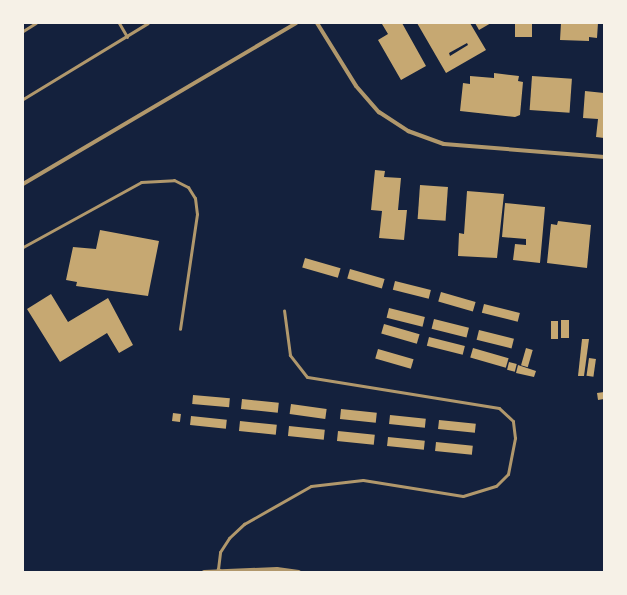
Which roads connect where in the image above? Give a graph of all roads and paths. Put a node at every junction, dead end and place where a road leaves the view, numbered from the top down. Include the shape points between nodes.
1 (36, 23) edge
2 (119, 23) edge
3 (148, 23) edge
4 (296, 23) edge
5 (317, 23) edge
6 (23, 31) edge
7 (127, 36) junction
8 (23, 99) edge
9 (604, 157) edge
10 (23, 184) edge
11 (23, 248) edge
12 (284, 310) dead end
13 (180, 328) dead end
14 (218, 570) junction
15 (204, 572) edge
16 (224, 572) edge
17 (299, 572) edge

1 - 6 lane
2 - 7 lane
3 - 7 lane
4 - 10 street
5 - 9 street via 356,86 380,112 408,131 444,144
7 - 8 lane
11 - 13 lane via 141,182 174,180 188,188 195,198 197,214
12 - 14 lane via 290,355 307,377 498,408 513,421 515,438 508,474 496,486 463,496 363,480 311,486 244,524 224,545
14 - 15 street
14 - 16 lane
14 - 17 street

